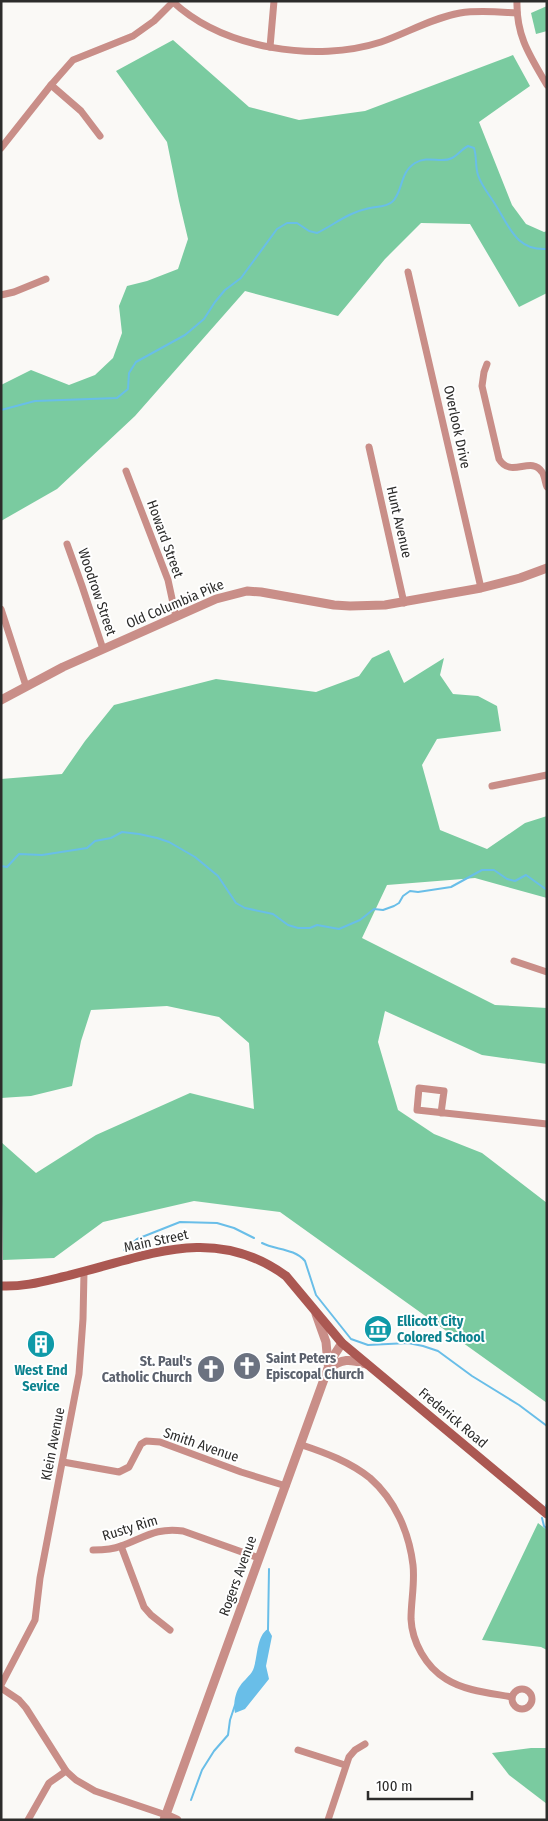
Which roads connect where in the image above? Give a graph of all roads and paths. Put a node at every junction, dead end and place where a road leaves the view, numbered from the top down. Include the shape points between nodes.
1 (274, 1) edge
2 (517, 1) edge
3 (173, 2) edge
4 (517, 13) junction
5 (270, 47) junction
6 (51, 85) junction
7 (547, 85) edge
8 (100, 136) dead end
9 (1, 148) edge
10 (408, 272) dead end
11 (46, 279) dead end
12 (1, 295) edge
13 (487, 364) dead end
14 (369, 447) dead end
15 (126, 471) dead end
16 (547, 488) edge
17 (67, 544) dead end
18 (547, 568) edge
19 (481, 588) junction
20 (404, 603) junction
21 (1, 609) edge
22 (176, 617) junction
23 (103, 649) junction
24 (26, 686) junction
25 (1, 700) edge
26 (547, 774) edge
27 (492, 786) dead end
28 (514, 961) dead end
29 (547, 972) edge
30 (441, 1113) junction
31 (547, 1124) edge
32 (84, 1272) junction
33 (1, 1286) edge
34 (309, 1302) junction
35 (342, 1343) junction
36 (368, 1365) junction
37 (328, 1370) junction
38 (302, 1445) junction
39 (63, 1462) junction
40 (286, 1486) junction
41 (547, 1514) edge
42 (121, 1546) junction
43 (93, 1550) dead end
44 (259, 1558) junction
45 (170, 1630) dead end
46 (1, 1684) edge
47 (1, 1688) edge
48 (512, 1697) dead end
49 (365, 1744) dead end
50 (298, 1750) dead end
51 (345, 1765) junction
52 (66, 1771) junction
53 (165, 1818) edge
54 (28, 1820) edge
55 (176, 1820) edge
56 (328, 1820) edge

1 - 5 street
2 - 4 street
3 - 5 street via 206,26
3 - 6 street via 138,33 74,60
4 - 5 street via 458,13 380,42 337,50 315,52
4 - 7 street via 523,42
6 - 8 street via 81,111
6 - 9 street
10 - 19 street, Overlook Drive
11 - 12 street
13 - 16 street via 482,386 499,459 509,468 537,467
14 - 20 street, Hunt Avenue
15 - 22 street, Howard Street via 168,580
17 - 23 street, Woodrow Street
18 - 19 street, Old Columbia Pike
19 - 20 street, Old Columbia Pike
20 - 22 street, Old Columbia Pike via 334,605 247,592 216,599
21 - 24 street
22 - 23 street, Old Columbia Pike
23 - 24 street, Old Columbia Pike
24 - 25 street, Old Columbia Pike
26 - 27 street
28 - 29 street
30 - 30 street via 444,1091 419,1088 417,1110
30 - 31 street
32 - 33 main road, Main Street via 36,1284
32 - 34 main road, Main Street via 163,1251 197,1246 217,1248 251,1256 276,1269
32 - 39 street, Klein Avenue via 79,1374
34 - 35 main road, Main Street
34 - 37 street via 321,1325 328,1352
35 - 36 main road, Frederick Road
35 - 37 street, Rogers Avenue
36 - 37 street via 346,1360 335,1363
36 - 41 main road, Frederick Road
37 - 38 street, Rogers Avenue
38 - 40 street, Rogers Avenue
38 - 48 street via 356,1468 376,1485 398,1513 413,1566 414,1637 427,1662 445,1679 457,1684
39 - 40 street, Smith Avenue via 119,1472 129,1467 141,1444 160,1442
39 - 46 street, Klein Avenue via 35,1620
40 - 44 street, Rogers Avenue
42 - 43 street, Rusty Rim
42 - 44 street, Rusty Rim via 152,1532 172,1529
42 - 45 street via 144,1607
44 - 53 street, Rogers Avenue
47 - 52 street via 26,1708
49 - 51 street via 355,1750
50 - 51 street
51 - 56 street
52 - 53 street via 84,1786
52 - 54 street via 50,1783
53 - 55 street

